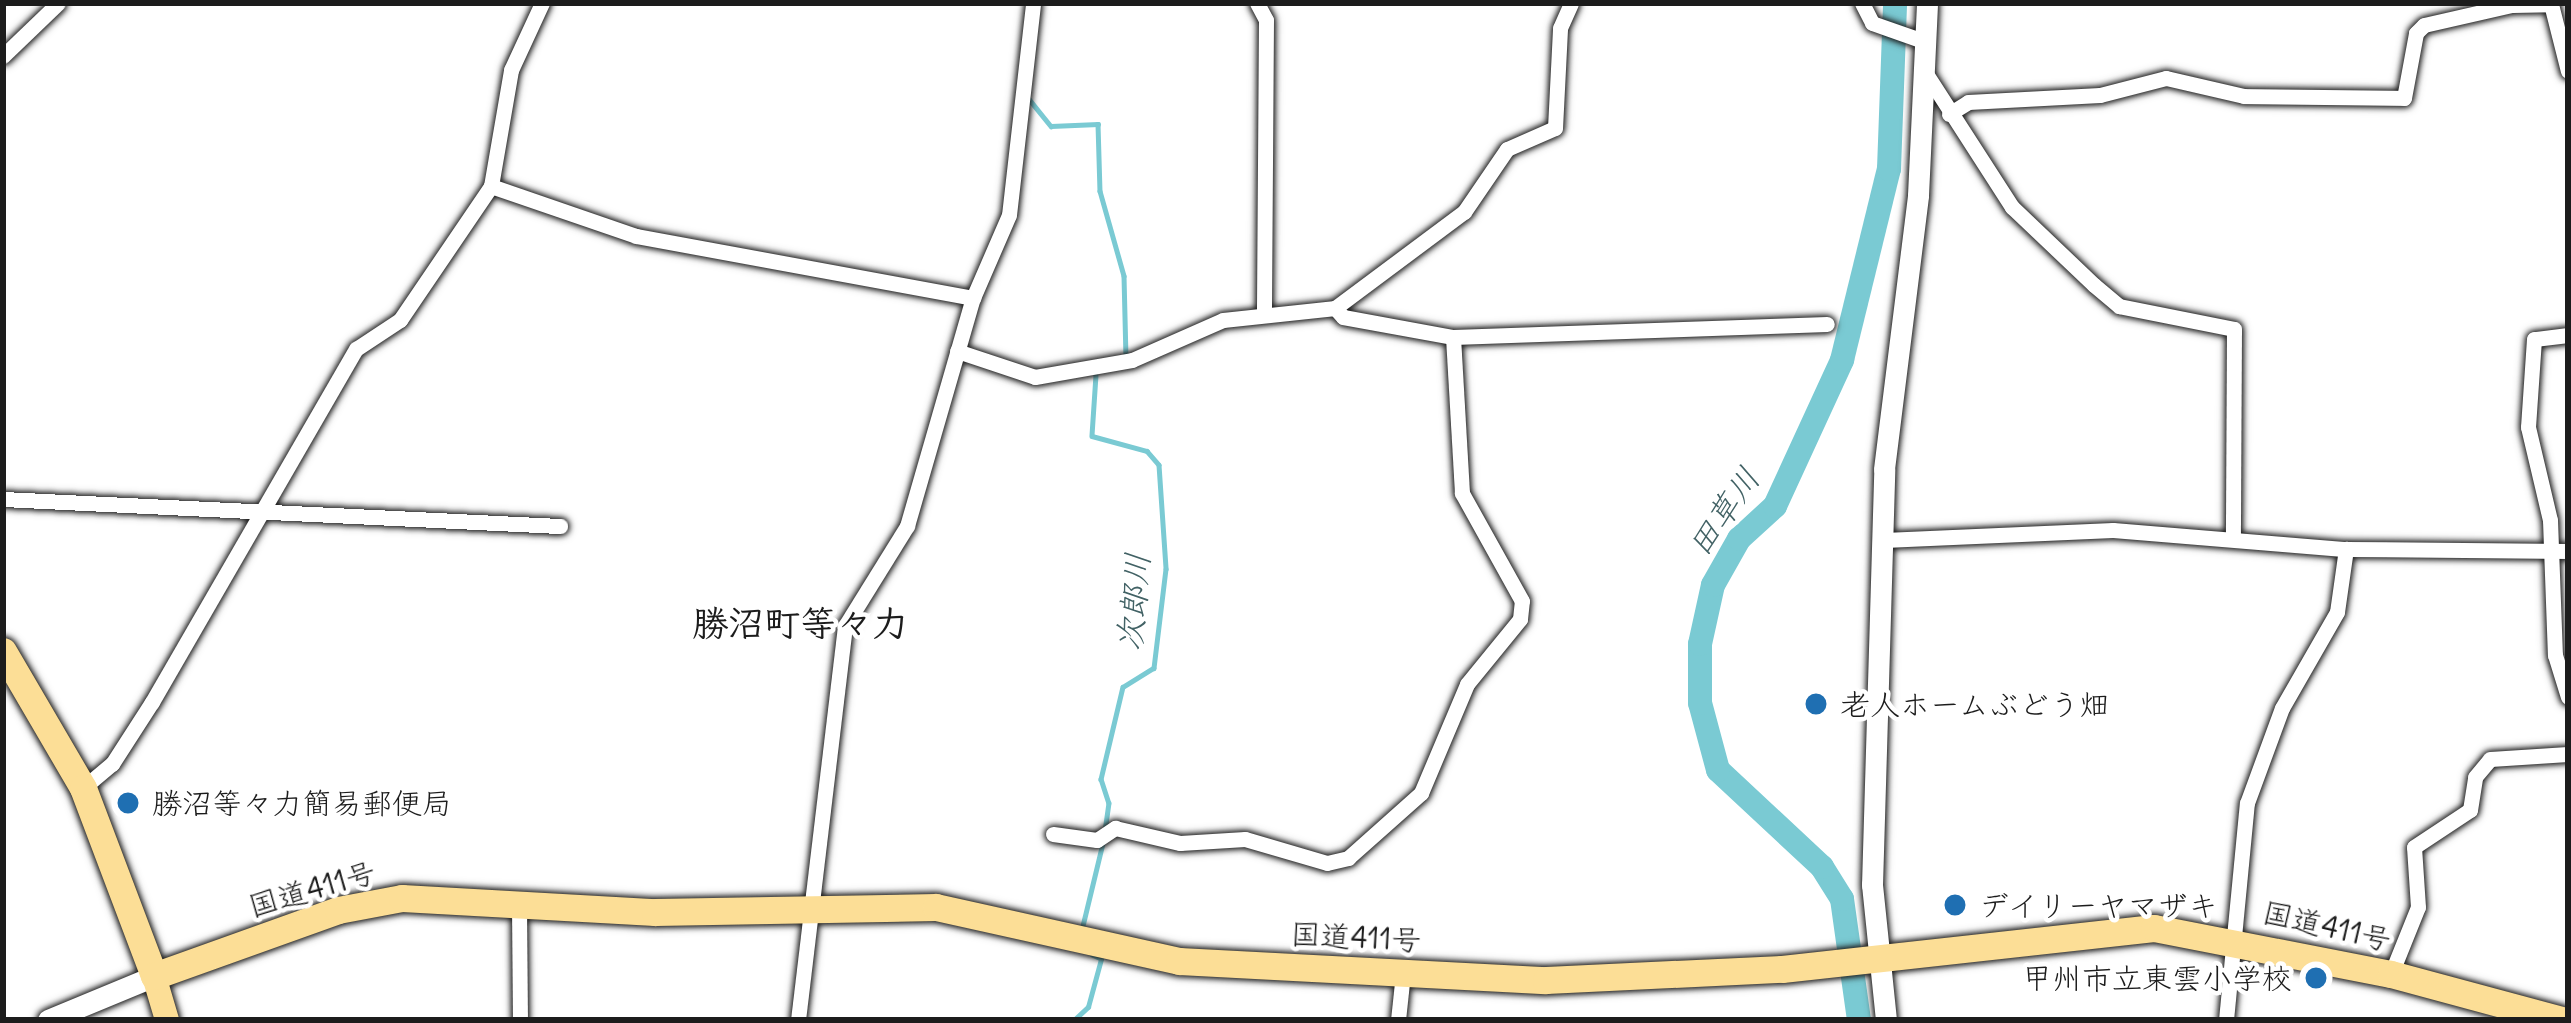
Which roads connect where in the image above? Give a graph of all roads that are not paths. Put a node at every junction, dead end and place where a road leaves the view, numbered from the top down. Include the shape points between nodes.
1 (58, 3) edge
2 (542, 3) edge
3 (1034, 3) edge
4 (1257, 3) edge
5 (1571, 3) edge
6 (1862, 3) edge
7 (1927, 3) edge
8 (2511, 4) edge
9 (2555, 4) edge
10 (1918, 40) junction
11 (3, 56) edge
12 (1924, 71) junction
13 (2568, 71) edge
14 (1949, 114) junction
15 (491, 186) junction
16 (973, 298) junction
17 (1335, 308) junction
18 (1264, 312) junction
19 (1827, 324) dead end
20 (2568, 335) edge
21 (1453, 337) junction
22 (957, 351) junction
23 (3, 500) edge
24 (266, 513) junction
25 (560, 526) dead end
26 (2233, 537) junction
27 (1884, 541) junction
28 (2346, 549) junction
29 (2568, 551) edge
30 (2550, 552) junction
31 (3, 651) edge
32 (2568, 697) edge
33 (2568, 754) edge
34 (83, 788) junction
35 (1053, 834) dead end
36 (519, 907) junction
37 (815, 909) junction
38 (2233, 939) junction
39 (1861, 960) junction
40 (1403, 973) junction
41 (2391, 974) junction
42 (154, 976) junction
43 (48, 1020) edge
44 (167, 1020) edge
45 (520, 1020) edge
46 (798, 1020) edge
47 (1398, 1020) edge
48 (1886, 1020) edge
49 (2226, 1020) edge
50 (2561, 1020) edge

1 - 11 street
2 - 15 street via 511,70
3 - 16 street via 1010,214
4 - 18 street via 1267,44
5 - 17 street via 1559,28 1556,128 1507,149 1464,212
6 - 10 street via 1872,23
7 - 10 street
8 - 9 street
8 - 14 street via 2416,33 2404,98 2244,96 2166,78 2100,95 1968,102
9 - 13 street
10 - 12 street
12 - 14 street
12 - 27 street via 1918,195 1888,398
14 - 26 street via 2012,207 2119,306 2234,329
15 - 16 street via 636,236
15 - 24 street via 400,320 356,350
16 - 22 street
17 - 18 street via 1299,317
17 - 21 street via 1342,317
18 - 22 street via 1223,320 1132,360 1035,377
19 - 21 street
20 - 30 street via 2534,339 2528,427 2545,487
21 - 35 street via 1462,493 1522,601 1520,619 1467,684 1421,793 1348,858 1327,863 1244,839 1180,843 1114,828 1097,840
22 - 37 street via 907,526 845,626
23 - 24 street
24 - 25 street
24 - 34 street via 122,748
26 - 27 street via 2113,530
26 - 28 street
27 - 39 street via 1872,885
28 - 30 street
28 - 38 street via 2337,611 2282,708 2247,803
29 - 30 street
30 - 32 street via 2555,655
31 - 34 highway
33 - 41 street via 2490,760 2475,777 2470,810 2414,847 2418,908
34 - 42 highway via 130,895
36 - 37 highway, 国道411号
36 - 42 highway, 国道411号 via 376,900
36 - 45 street
37 - 40 highway, 国道411号 via 959,909 1143,956
37 - 46 street
38 - 39 highway, 国道411号 via 2154,928
38 - 41 highway, 国道411号
38 - 49 street
39 - 40 highway, 国道411号 via 1569,980
39 - 48 street
40 - 47 street
41 - 50 highway, 国道411号
42 - 43 street
42 - 44 main road

